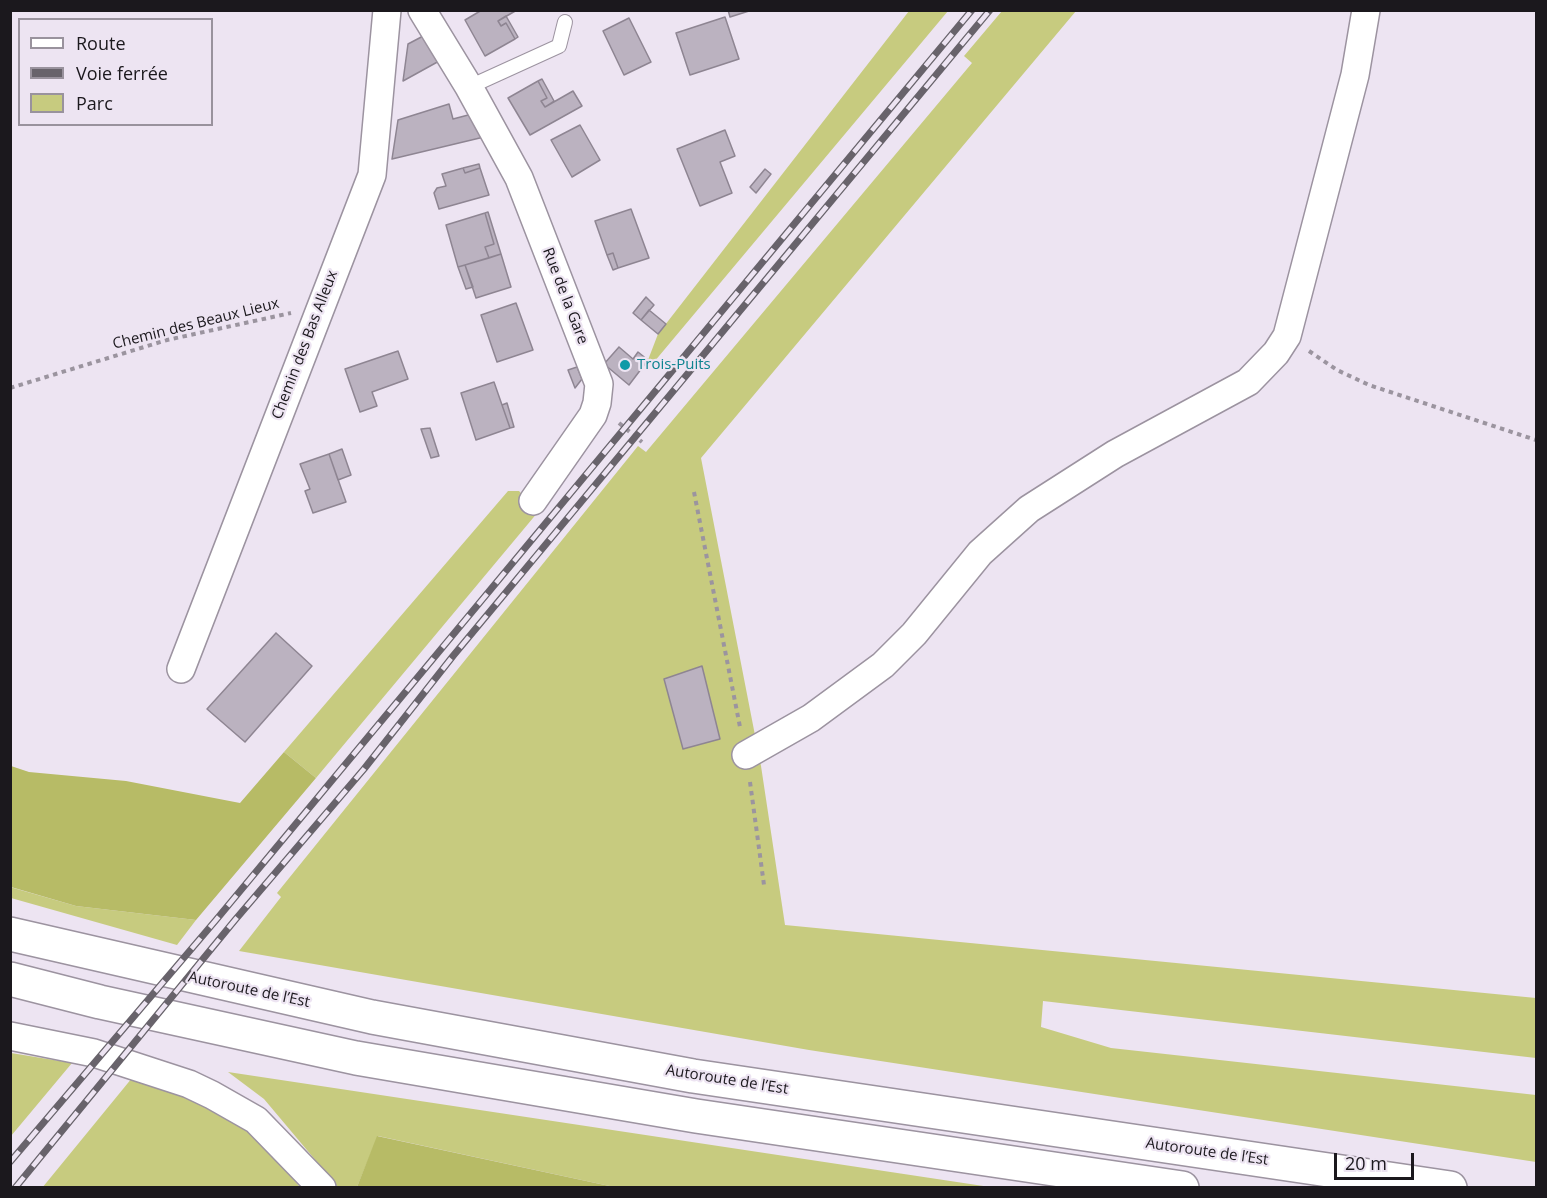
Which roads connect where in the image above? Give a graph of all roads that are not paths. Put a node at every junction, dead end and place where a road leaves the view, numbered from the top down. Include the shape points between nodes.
1 (387, 10) edge
2 (422, 10) edge
3 (1366, 10) edge
4 (566, 22) dead end
5 (469, 87) junction
6 (533, 501) dead end
7 (182, 669) dead end
8 (746, 755) road end
9 (10, 934) edge
10 (10, 979) edge
11 (10, 1036) edge
12 (322, 1188) edge
13 (1182, 1188) edge
14 (1450, 1188) edge

1 - 7 street, Chemin des Bas Alleux via 372,175
2 - 5 street, Rue de la Gare
3 - 8 street via 1355,75 1287,336 1263,369 1248,382 1079,475 1029,509 980,553 914,634 883,665 811,718
4 - 5 lane via 559,46
5 - 6 street, Rue de la Gare via 519,178 598,384 593,415
9 - 14 highway, Autoroute de l’Est via 372,1017 693,1076
10 - 13 highway via 368,1060 696,1116
11 - 12 street via 94,1053 189,1083 256,1120

